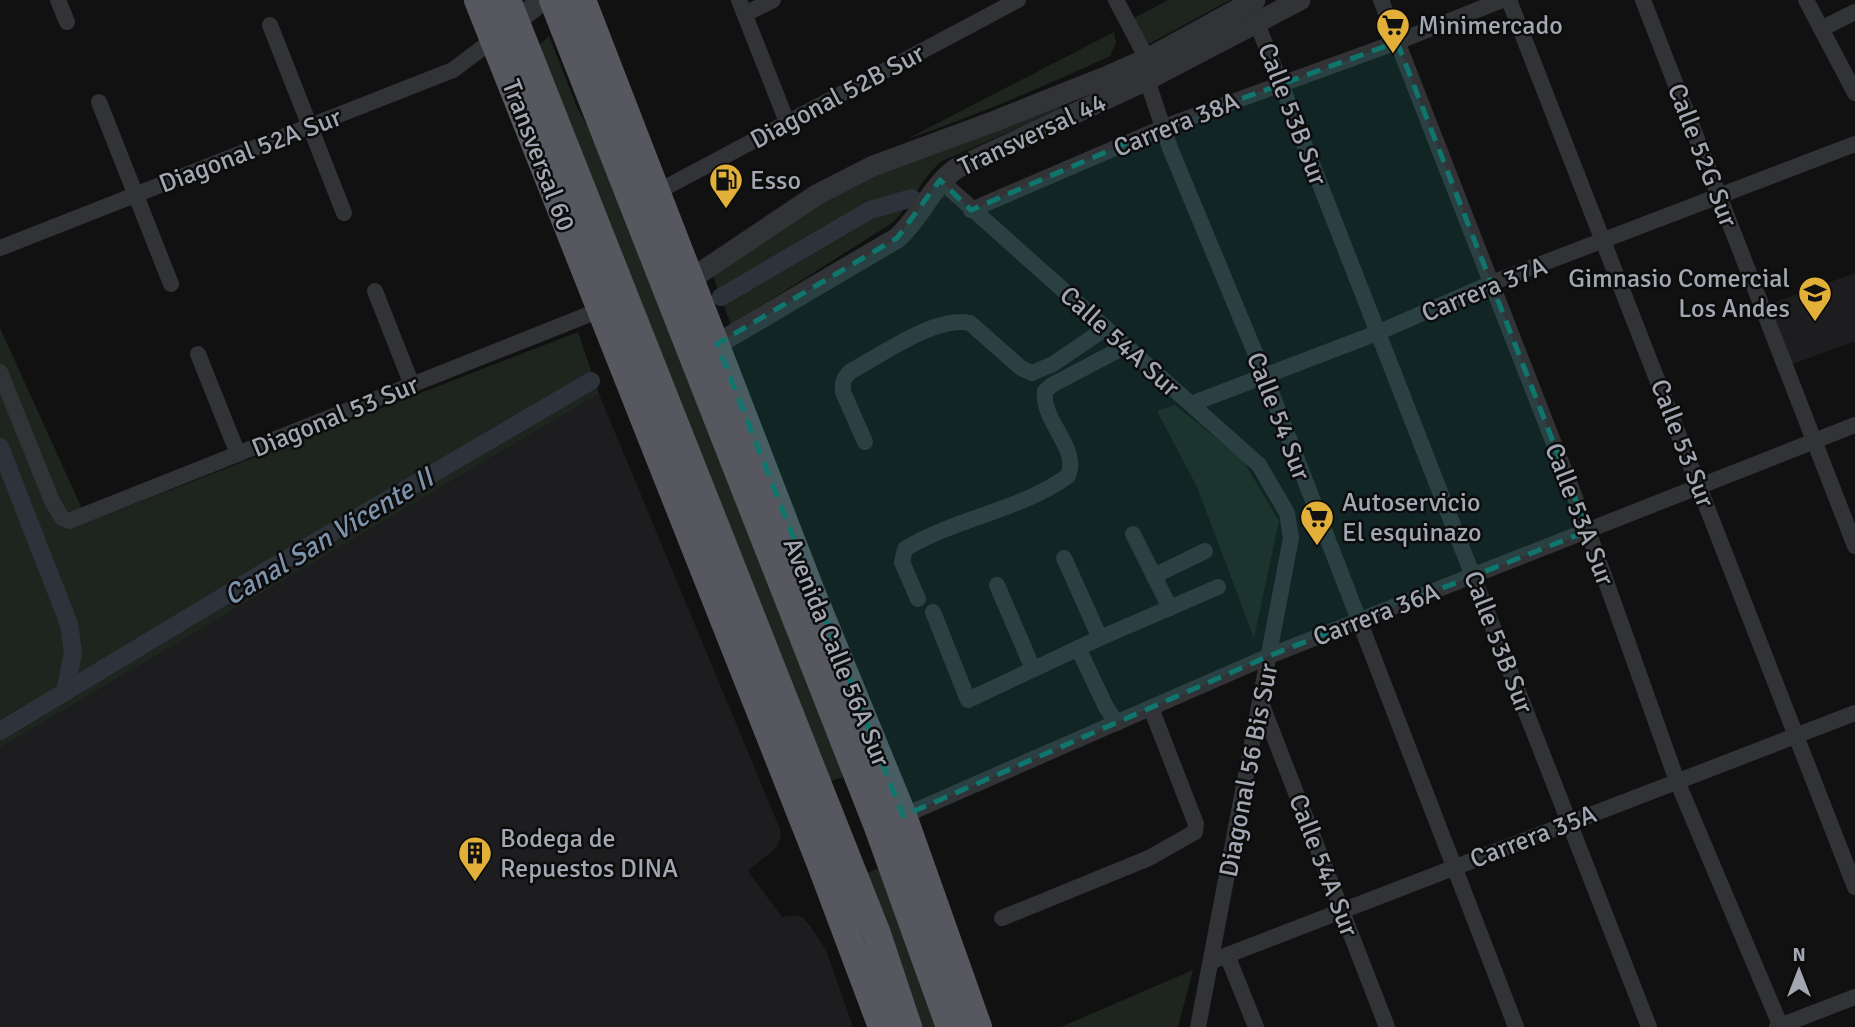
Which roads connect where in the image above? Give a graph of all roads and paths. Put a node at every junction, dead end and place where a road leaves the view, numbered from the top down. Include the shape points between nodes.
1 (58, 0) edge
2 (478, 0) edge
3 (543, 0) edge
4 (553, 0) edge
5 (582, 0) edge
6 (773, 0) edge
7 (1018, 0) edge
8 (1115, 0) edge
9 (1255, 0) edge
10 (1300, 0) edge
11 (1381, 0) edge
12 (1502, 0) edge
13 (1509, 0) edge
14 (1643, 0) edge
15 (1806, 0) edge
16 (742, 7) edge
17 (1855, 12) edge
18 (506, 20) edge
19 (67, 22) dead end
20 (1257, 23) junction
21 (270, 25) dead end
22 (1821, 29) junction
23 (1397, 42) junction
24 (1147, 70) junction
25 (1280, 84) junction
26 (1855, 93) edge
27 (99, 102) dead end
28 (624, 107) junction
29 (787, 122) junction
30 (310, 126) junction
31 (1164, 127) junction
32 (533, 139) junction
33 (1855, 144) edge
34 (940, 180) junction
35 (625, 182) junction
36 (657, 192) junction
37 (135, 195) junction
38 (1719, 196) junction
39 (971, 210) junction
40 (590, 211) junction
41 (344, 213) dead end
42 (1604, 240) junction
43 (0, 248) edge
44 (679, 283) junction
45 (171, 284) dead end
46 (1491, 284) junction
47 (375, 291) dead end
48 (613, 306) junction
49 (1106, 328) junction
50 (1377, 333) junction
51 (717, 344) junction
52 (1126, 346) junction
53 (198, 354) dead end
54 (0, 372) edge
55 (1264, 374) junction
56 (412, 386) junction
57 (1191, 404) junction
58 (1855, 425) edge
59 (865, 442) dead end
60 (1814, 442) junction
61 (239, 454) junction
62 (1700, 487) junction
63 (1313, 503) junction
64 (1287, 513) junction
65 (1588, 531) junction
66 (1133, 534) dead end
67 (765, 537) junction
68 (1855, 546) edge
69 (1205, 551) dead end
70 (1064, 558) dead end
71 (1154, 576) junction
72 (1473, 576) junction
73 (736, 578) junction
74 (997, 585) dead end
75 (1218, 587) dead end
76 (812, 594) junction
77 (918, 599) dead end
78 (1170, 608) junction
79 (933, 612) dead end
80 (1360, 621) junction
81 (1100, 638) junction
82 (1078, 649) junction
83 (1269, 656) junction
84 (1033, 669) junction
85 (745, 673) junction
86 (1261, 703) junction
87 (1151, 708) junction
88 (1855, 713) edge
89 (1117, 723) junction
90 (1795, 735) junction
91 (1677, 780) junction
92 (903, 816) junction
93 (1569, 822) junction
94 (1454, 867) junction
95 (1855, 887) edge
96 (1341, 911) junction
97 (1002, 918) dead end
98 (1220, 958) junction
99 (1855, 997) edge
100 (970, 1026) edge
101 (881, 1027) edge
102 (908, 1027) edge
103 (1198, 1027) edge
104 (1255, 1027) edge
105 (1387, 1027) edge
106 (1516, 1027) edge
107 (1649, 1027) edge
108 (1779, 1027) edge

1 - 19 street
2 - 18 highway, Transversal 60
3 - 18 street
4 - 35 highway
5 - 28 highway
6 - 16 street
7 - 29 street, Diagonal 52B Sur
8 - 24 street, Calle 54 Sur
9 - 24 street, Transversal 44
10 - 20 street, Transversal 44
11 - 23 street, Calle 53A Sur
12 - 23 street, Carrera 38A
13 - 42 street, Calle 53 Sur
14 - 38 street, Calle 52G Sur
15 - 22 street
16 - 29 street
17 - 22 street
18 - 30 street, Diagonal 52A Sur via 453,70
18 - 32 highway, Transversal 60
18 - 40 highway, Transversal 60
20 - 24 street, Transversal 44
20 - 25 street, Calle 53B Sur
21 - 30 street
22 - 26 street
23 - 25 street, Carrera 38A
23 - 46 street, Calle 53A Sur
24 - 31 street, Calle 54 Sur
24 - 34 street, Transversal 44
24 - 44 street, Transversal 44 via 873,166 818,194
25 - 31 street, Carrera 38A
25 - 50 street, Calle 53B Sur
27 - 37 street
28 - 35 highway
28 - 36 highway
29 - 36 street, Diagonal 52B Sur
30 - 37 street, Diagonal 52A Sur
30 - 41 street
31 - 39 street, Carrera 38A
31 - 55 street, Calle 54 Sur
32 - 40 highway
32 - 48 highway, Transversal 60
33 - 38 street, Carrera 37A
34 - 39 street, Calle 54A Sur
34 - 51 street, Transversal 44 via 897,238
35 - 44 highway
36 - 44 highway
37 - 43 street, Diagonal 52A Sur
37 - 45 street
38 - 42 street, Carrera 37A
38 - 60 street, Calle 52G Sur
39 - 49 street, Calle 54A Sur
40 - 48 highway, Transversal 60
42 - 46 street, Carrera 37A
42 - 62 street, Calle 53 Sur
44 - 51 highway, Avenida Calle 56A Sur
44 - 67 highway, Avenida Calle 56A Sur
46 - 50 street, Carrera 37A
46 - 65 street, Calle 53A Sur
47 - 56 street
48 - 56 street, Diagonal 53 Sur
48 - 73 highway
48 - 85 highway
49 - 52 street, Calle 54A Sur
49 - 59 street via 1032,373 970,323 950,322 919,334 845,376 843,392
50 - 55 street, Carrera 37A
50 - 72 street, Calle 53B Sur
51 - 76 highway, Avenida Calle 56A Sur
52 - 57 street, Calle 54A Sur
52 - 77 street via 1045,391 1045,408 1071,466 1068,476 905,549 902,562
53 - 61 street
54 - 61 street, Diagonal 53 Sur via 52,500 69,522
55 - 57 street, Carrera 37A
55 - 63 street, Calle 54 Sur
56 - 61 street, Diagonal 53 Sur
57 - 64 street, Calle 54A Sur via 1259,466
58 - 60 street, Carrera 36A
60 - 62 street, Carrera 36A
60 - 68 street, Calle 52G Sur
62 - 65 street, Carrera 36A
62 - 90 street, Calle 53 Sur
63 - 64 street
63 - 80 street, Calle 54 Sur
64 - 83 street, Diagonal 56 Bis Sur via 1291,538
65 - 72 street, Carrera 36A
65 - 91 street, Calle 53A Sur
66 - 71 street
67 - 76 highway
67 - 100 highway, Avenida Calle 56A Sur via 878,827
69 - 71 street
70 - 81 street
71 - 78 street
72 - 80 street, Carrera 36A
72 - 93 street, Calle 53B Sur
73 - 85 highway
73 - 102 highway via 877,934
74 - 84 street
75 - 78 street
76 - 92 highway, Avenida Calle 56A Sur
78 - 81 street
79 - 84 street via 968,700
80 - 83 street, Carrera 36A
80 - 94 street, Calle 54 Sur
81 - 82 street
82 - 84 street
82 - 89 street
83 - 86 street, Diagonal 56 Bis Sur
83 - 87 street, Carrera 36A
85 - 101 highway
86 - 96 street, Calle 54A Sur
86 - 98 street, Diagonal 56 Bis Sur
87 - 89 street, Carrera 36A
87 - 97 street via 1196,824 1195,832 1139,862
88 - 90 street, Carrera 35A
89 - 92 street, Carrera 36A
90 - 91 street, Carrera 35A
90 - 95 street, Calle 53 Sur
91 - 93 street, Carrera 35A
91 - 108 street, Calle 53A Sur
92 - 100 highway, Avenida Calle 56A Sur
93 - 94 street, Carrera 35A
93 - 107 street, Calle 53B Sur
94 - 96 street, Carrera 35A
94 - 106 street, Calle 54 Sur
96 - 98 street, Carrera 35A
96 - 105 street, Calle 54A Sur
98 - 103 street, Diagonal 56 Bis Sur
98 - 104 street
99 - 108 street

